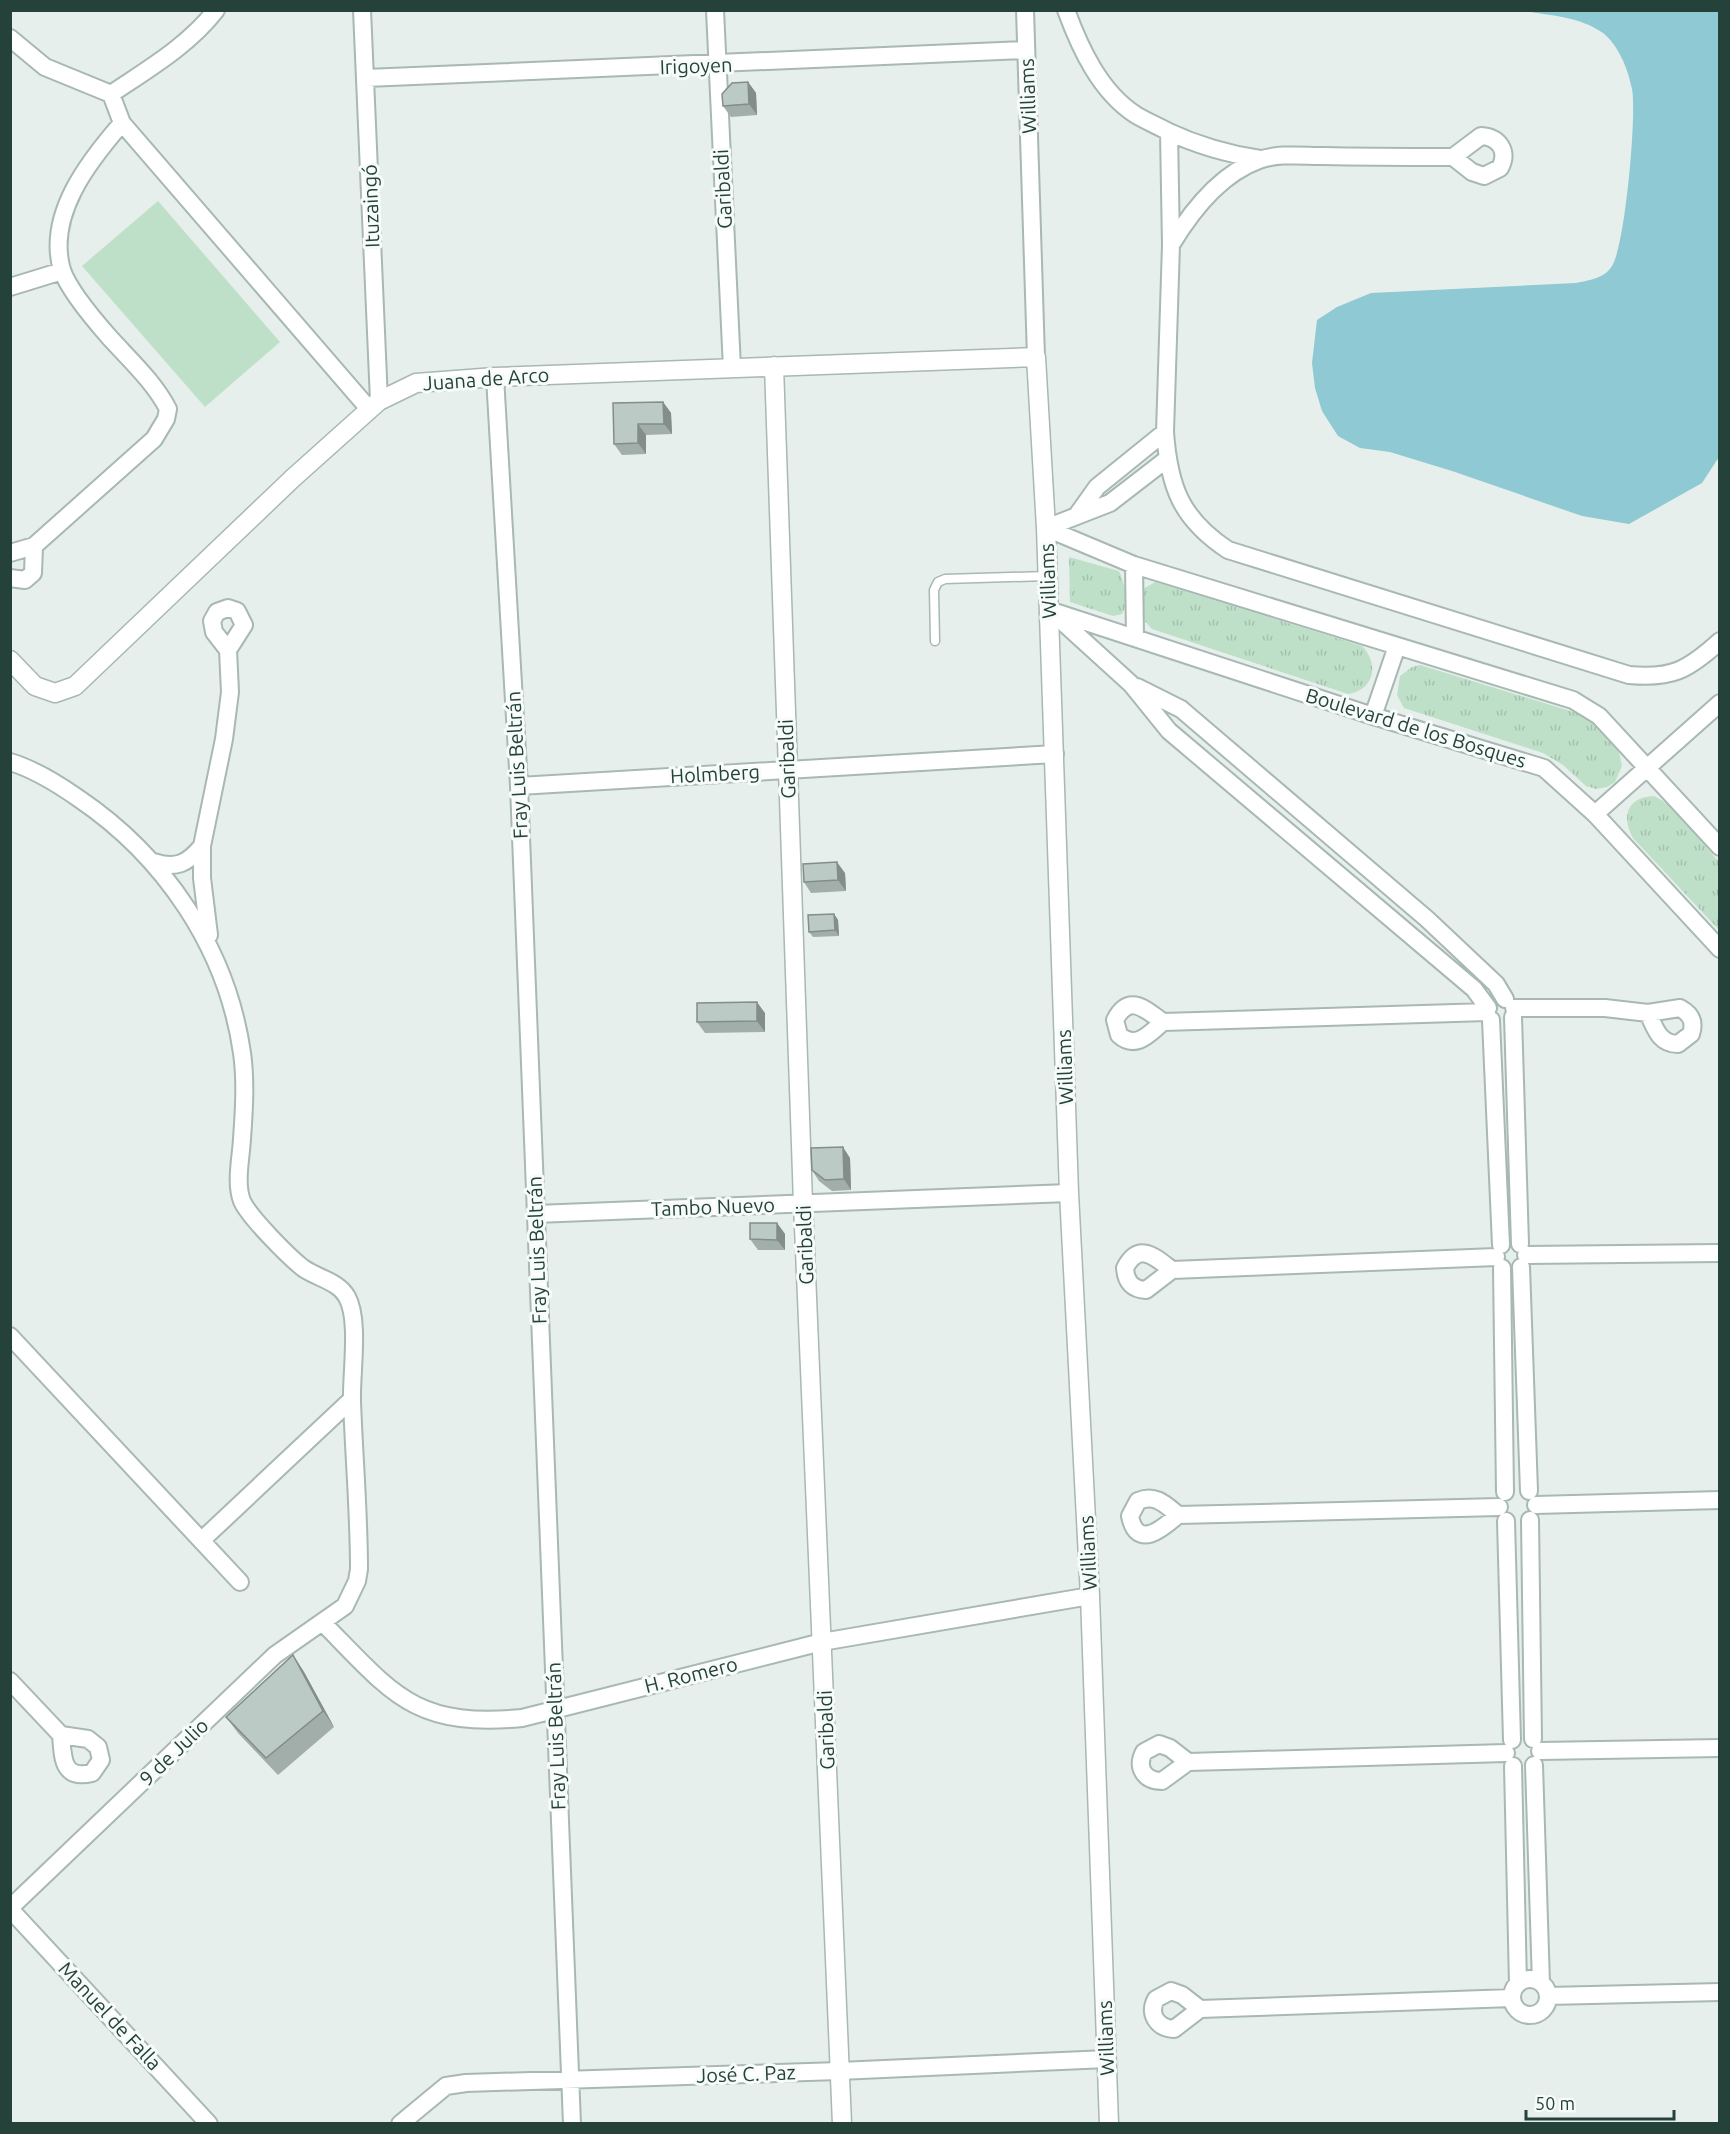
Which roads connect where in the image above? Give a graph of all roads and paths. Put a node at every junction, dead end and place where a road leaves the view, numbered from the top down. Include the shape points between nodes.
1 (216, 10) edge
2 (362, 10) edge
3 (715, 10) edge
4 (1025, 10) edge
5 (1066, 10) edge
6 (10, 38) edge
7 (1026, 50) junction
8 (717, 65) junction
9 (366, 78) junction
10 (111, 94) junction
11 (122, 123) junction
12 (1169, 132) junction
13 (1453, 157) dead end
14 (1260, 159) junction
15 (1171, 245) junction
16 (62, 271) junction
17 (10, 287) edge
18 (1036, 357) junction
19 (774, 366) junction
20 (732, 368) junction
21 (495, 377) junction
22 (374, 405) junction
23 (1165, 432) junction
24 (1167, 459) junction
25 (1077, 515) junction
26 (1046, 528) junction
27 (34, 546) junction
28 (10, 553) edge
29 (1134, 564) junction
30 (1047, 576) junction
31 (10, 578) edge
32 (1049, 610) junction
33 (1135, 638) junction
34 (935, 641) dead end
35 (1719, 641) edge
36 (1397, 646) junction
37 (228, 650) dead end
38 (10, 660) edge
39 (1131, 684) junction
40 (1719, 703) edge
41 (1373, 716) junction
42 (1055, 754) junction
43 (10, 762) edge
44 (1646, 767) junction
45 (787, 770) junction
46 (519, 786) junction
47 (1595, 814) junction
48 (202, 846) junction
49 (1719, 848) edge
50 (154, 862) junction
51 (1719, 950) edge
52 (214, 959) junction
53 (1510, 1008) junction
54 (1489, 1013) junction
55 (1648, 1014) dead end
56 (1162, 1022) dead end
57 (1069, 1193) junction
58 (803, 1203) junction
59 (536, 1214) junction
60 (1719, 1253) edge
61 (1522, 1255) junction
62 (1499, 1257) junction
63 (1172, 1270) dead end
64 (10, 1336) edge
65 (352, 1400) junction
66 (1719, 1500) edge
67 (1532, 1505) junction
68 (1503, 1507) junction
69 (1178, 1515) dead end
70 (203, 1539) junction
71 (240, 1582) dead end
72 (1090, 1596) junction
73 (323, 1623) junction
74 (822, 1642) junction
75 (10, 1681) edge
76 (555, 1708) junction
77 (62, 1735) dead end
78 (1719, 1748) edge
79 (1536, 1752) junction
80 (1510, 1753) junction
81 (1188, 1762) dead end
82 (10, 1909) edge
83 (1544, 1989) junction
84 (1515, 1991) junction
85 (1719, 1992) edge
86 (1200, 2009) dead end
87 (1107, 2058) junction
88 (839, 2071) junction
89 (570, 2079) junction
90 (209, 2124) edge
91 (400, 2124) edge
92 (572, 2124) edge
93 (842, 2124) edge
94 (1109, 2124) edge

1 - 10 street via 202,28 168,56
2 - 9 street, Ituzaingó
3 - 8 street, Garibaldi
4 - 7 street, Williams
5 - 12 street via 1090,65 1113,94 1134,114
6 - 10 street via 45,67
7 - 8 street, Irigoyen
7 - 18 street, Williams
8 - 9 street, Irigoyen
8 - 20 street, Garibaldi
9 - 22 street, Ituzaingó
10 - 11 street
11 - 16 street via 97,152 67,208 60,231
11 - 22 street
12 - 14 street via 1224,153
12 - 15 street
13 - 14 street
14 - 15 street via 1215,188 1188,217
15 - 23 street
16 - 17 street
16 - 27 street via 87,309 160,393 168,409 154,439
18 - 19 street, Juana de Arco
18 - 26 street, Williams
19 - 20 street, Juana de Arco
19 - 45 street, Garibaldi
20 - 21 street, Juana de Arco
21 - 22 street, Juana de Arco via 416,383
21 - 46 street, Fray Luis Beltrán
22 - 38 street, Juana de Arco via 75,686 55,693 35,686
23 - 24 street
23 - 25 street via 1097,487
24 - 25 street via 1110,503
24 - 35 street via 1176,494 1190,517 1207,536 1228,550 1629,675 1674,674 1694,664
25 - 26 street
26 - 29 street
26 - 30 street, Williams
27 - 28 street
27 - 31 street via 33,573 25,580
29 - 33 street
29 - 36 street
30 - 32 street, Williams
30 - 34 lane via 938,582 934,590
32 - 33 street, Boulevard de los Bosques
32 - 39 street
32 - 42 street, Williams
33 - 41 street, Boulevard de los Bosques
36 - 41 street
36 - 44 street via 1573,700 1599,716
37 - 48 street via 230,692 224,739
39 - 53 street via 1181,709 1427,919 1496,984
39 - 54 street via 1169,731 1474,988
40 - 44 street
41 - 47 street, Boulevard de los Bosques via 1544,768
42 - 45 street, Holmberg
42 - 57 street, Williams
43 - 50 street via 64,788 105,816
44 - 47 street
44 - 49 street
45 - 46 street, Holmberg
45 - 58 street, Garibaldi
46 - 59 street, Fray Luis Beltrán
47 - 51 street, Boulevard de los Bosques
48 - 50 street via 180,865 171,867
48 - 52 street via 205,910
50 - 52 street via 195,919
52 - 65 street via 242,1053 242,1201 253,1218 303,1268 338,1287 347,1297 352,1313
53 - 54 street via 1497,999
53 - 54 street via 1503,1024
53 - 55 street via 1605,1008
53 - 61 street
54 - 56 street
54 - 62 street
57 - 58 street, Tambo Nuevo
57 - 72 street, Williams
58 - 59 street, Tambo Nuevo
58 - 74 street, Garibaldi
59 - 76 street, Fray Luis Beltrán
60 - 61 street
61 - 62 street via 1510,1241
61 - 62 street via 1512,1271
61 - 67 street
62 - 63 street
62 - 68 street
64 - 70 street
65 - 70 street
65 - 73 street, 9 de Julio via 359,1569 345,1606
66 - 67 street
67 - 68 street via 1517,1487
67 - 68 street via 1518,1525
67 - 79 street
68 - 69 street
68 - 80 street
70 - 71 street
72 - 74 street, H. Romero
72 - 87 street, Williams
73 - 76 street, H. Romero via 389,1690 417,1707 465,1720 522,1718
73 - 82 street, 9 de Julio via 275,1655
74 - 76 street, H. Romero
74 - 88 street, Garibaldi
75 - 77 street
76 - 89 street, Fray Luis Beltrán
78 - 79 street
79 - 80 street via 1524,1769
79 - 80 street via 1522,1735
79 - 83 street
80 - 81 street
80 - 84 street
82 - 90 street, Manuel de Falla
83 - 84 street via 1529,1979
83 - 84 street via 1544,2008 1534,2014 1522,2013 1514,2004
83 - 85 street
84 - 86 street
87 - 88 street, José C. Paz
87 - 94 street, Williams
88 - 89 street, José C. Paz
88 - 93 street, Garibaldi
89 - 91 street, José C. Paz via 446,2086
89 - 92 street, Fray Luis Beltrán

